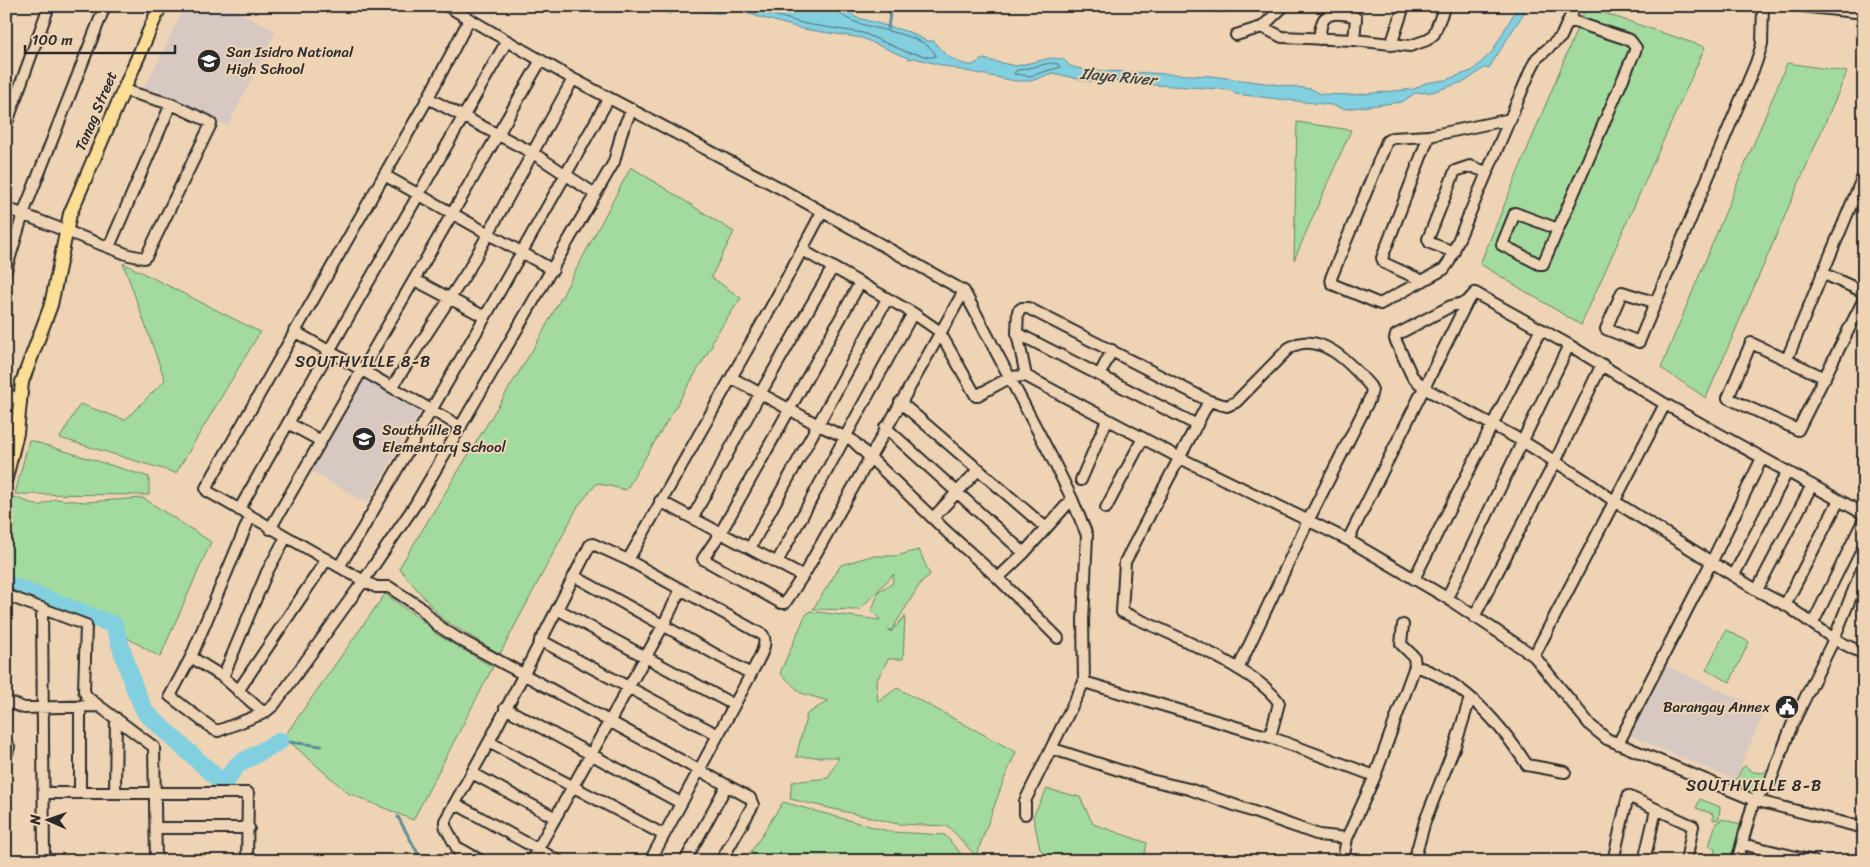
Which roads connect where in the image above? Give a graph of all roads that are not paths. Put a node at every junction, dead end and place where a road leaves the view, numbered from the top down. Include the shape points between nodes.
1 (50, 6) edge
2 (105, 6) edge
3 (160, 6) edge
4 (447, 6) edge
5 (1218, 6) edge
6 (1225, 6) edge
7 (1284, 6) edge
8 (1404, 6) edge
9 (1445, 6) edge
10 (1563, 6) edge
11 (1764, 6) edge
12 (1801, 6) edge
13 (1573, 12) edge
14 (1864, 13) edge
15 (469, 20) junction
16 (1262, 27) junction
17 (1236, 34) dead end
18 (1319, 39) junction
19 (1354, 40) junction
20 (507, 41) junction
21 (1391, 45) junction
22 (541, 60) junction
23 (573, 79) junction
24 (123, 90) junction
25 (428, 98) junction
26 (609, 98) junction
27 (170, 104) junction
28 (632, 110) junction
29 (463, 117) junction
30 (1511, 119) junction
31 (6, 125) edge
32 (498, 135) junction
33 (1429, 136) junction
34 (533, 153) junction
35 (1486, 172) junction
36 (1864, 174) edge
37 (384, 175) junction
38 (566, 175) junction
39 (595, 194) junction
40 (419, 195) junction
41 (6, 208) edge
42 (822, 212) junction
43 (23, 214) junction
44 (453, 214) junction
45 (65, 229) junction
46 (1558, 229) junction
47 (489, 234) junction
48 (109, 248) junction
49 (802, 250) junction
50 (522, 252) junction
51 (1454, 252) junction
52 (833, 267) junction
53 (6, 270) edge
54 (553, 270) junction
55 (1822, 273) junction
56 (415, 280) junction
57 (1423, 281) junction
58 (860, 283) junction
59 (964, 291) junction
60 (1864, 292) edge
61 (448, 298) junction
62 (887, 299) junction
63 (1864, 299) edge
64 (1467, 302) junction
65 (1654, 302) junction
66 (912, 313) junction
67 (485, 317) junction
68 (1541, 329) junction
69 (939, 331) junction
70 (294, 332) junction
71 (1017, 333) junction
72 (1570, 345) junction
73 (329, 349) junction
74 (1112, 350) junction
75 (1787, 359) junction
76 (1602, 364) junction
77 (362, 369) junction
78 (1100, 374) junction
79 (1026, 376) junction
80 (1011, 377) junction
81 (732, 378) junction
82 (1825, 378) junction
83 (392, 387) junction
84 (1424, 388) junction
85 (6, 393) edge
86 (760, 394) junction
87 (20, 401) junction
88 (900, 402) junction
89 (1209, 402) junction
90 (1665, 404) junction
91 (788, 409) junction
92 (432, 410) junction
93 (1107, 420) junction
94 (288, 423) junction
95 (1491, 424) junction
96 (818, 425) junction
97 (1197, 425) junction
98 (461, 427) junction
99 (885, 427) junction
100 (846, 436) junction
101 (1143, 438) junction
102 (321, 441) junction
103 (1524, 442) junction
104 (869, 456) junction
105 (1180, 458) junction
106 (1762, 458) junction
107 (1555, 462) junction
108 (980, 469) junction
109 (1787, 472) junction
110 (6, 478) edge
111 (1081, 480) dead end
112 (1812, 485) junction
113 (957, 493) junction
114 (1072, 499) junction
115 (1839, 500) junction
116 (660, 501) junction
117 (1614, 502) junction
118 (1106, 508) dead end
119 (239, 510) junction
120 (1864, 514) edge
121 (693, 517) junction
122 (250, 518) junction
123 (933, 518) junction
124 (1864, 519) edge
125 (1308, 521) junction
126 (1046, 528) junction
127 (270, 529) junction
128 (721, 532) junction
129 (286, 537) junction
130 (1348, 540) junction
131 (750, 548) junction
132 (1024, 553) junction
133 (327, 559) junction
134 (628, 560) junction
135 (1712, 561) junction
136 (777, 562) junction
137 (1864, 564) edge
138 (340, 565) junction
139 (1734, 575) junction
140 (574, 576) junction
141 (802, 576) junction
142 (998, 578) junction
143 (1414, 579) junction
144 (364, 580) junction
145 (1757, 590) junction
146 (680, 591) junction
147 (6, 595) edge
148 (1446, 598) junction
149 (1785, 605) junction
150 (42, 608) junction
151 (557, 609) junction
152 (1474, 616) junction
153 (1813, 623) junction
154 (1403, 625) dead end
155 (663, 626) junction
156 (1058, 638) dead end
157 (1834, 639) junction
158 (540, 640) junction
159 (1864, 654) edge
160 (646, 656) junction
161 (1534, 656) junction
162 (191, 657) junction
163 (1415, 666) junction
164 (1238, 669) junction
165 (751, 674) junction
166 (523, 676) junction
167 (223, 677) junction
168 (1084, 682) junction
169 (628, 688) junction
170 (238, 691) junction
171 (1470, 698) junction
172 (6, 701) edge
173 (734, 705) junction
174 (80, 706) junction
175 (98, 706) junction
176 (44, 708) junction
177 (505, 708) junction
178 (264, 713) junction
179 (116, 718) junction
180 (609, 721) junction
181 (718, 735) junction
182 (1270, 737) junction
183 (489, 742) junction
184 (1618, 744) junction
185 (1053, 749) junction
186 (592, 753) junction
187 (699, 770) junction
188 (1565, 772) dead end
189 (472, 773) junction
190 (1375, 776) junction
191 (573, 785) junction
192 (727, 785) junction
193 (156, 791) junction
194 (80, 792) junction
195 (115, 792) junction
196 (44, 793) junction
197 (1754, 800) junction
198 (681, 803) junction
199 (456, 804) junction
200 (1656, 810) junction
201 (1025, 814) dead end
202 (554, 817) junction
203 (156, 828) junction
204 (249, 828) junction
205 (1864, 828) edge
206 (664, 835) junction
207 (1347, 838) junction
208 (1742, 844) junction
209 (456, 846) junction
210 (537, 849) junction
211 (1780, 857) edge
212 (44, 861) edge
213 (156, 861) edge
214 (247, 861) edge
215 (464, 861) edge
216 (482, 861) edge
217 (531, 861) edge
218 (559, 861) edge
219 (650, 861) edge
220 (685, 861) edge
221 (721, 861) edge
222 (1343, 861) edge
223 (1414, 861) edge
224 (1612, 861) edge
225 (1644, 861) edge
226 (1686, 861) edge
227 (1737, 861) edge
228 (1813, 861) edge

1 - 31 street
2 - 43 street
3 - 24 main road, Tanag Street
4 - 15 street
5 - 6 street
7 - 16 street
8 - 21 street
9 - 21 street via 1434,34 1427,40 1410,46
10 - 13 street
11 - 65 street via 1762,44 1756,63
12 - 14 street
13 - 30 street via 1561,37 1537,58
13 - 46 street via 1630,40 1636,48
15 - 20 street
15 - 25 street
16 - 17 street
16 - 18 street via 1282,37
18 - 19 street
18 - 19 street via 1321,21 1332,13 1356,18
19 - 21 street
20 - 22 street
20 - 29 street
22 - 23 street
22 - 32 street
23 - 26 street
23 - 34 street
24 - 27 street
24 - 45 main road, Tanag Street
25 - 29 street
25 - 37 street
26 - 28 street
26 - 38 street
27 - 48 street
27 - 48 street via 208,121 211,128 147,255 138,258
28 - 39 street via 622,131 614,162
28 - 42 street
29 - 32 street
29 - 40 street
30 - 33 street
30 - 35 street
32 - 34 street
32 - 44 street
33 - 57 street via 1382,258 1384,262
33 - 57 street via 1392,138 1384,145 1330,278 1337,288 1380,304
34 - 38 street
34 - 47 street
35 - 51 street
35 - 51 street via 1470,166 1455,171 1428,239 1430,243
36 - 55 street
37 - 40 street
37 - 70 street
38 - 39 street
38 - 50 street
39 - 54 street
40 - 44 street
40 - 73 street
41 - 43 street
42 - 49 street
42 - 59 street
43 - 45 street
43 - 53 street
44 - 47 street
44 - 56 street
45 - 48 street
45 - 87 main road, Tanag Street via 54,290 22,382
46 - 46 street via 1542,264 1502,245 1515,213
47 - 50 street
47 - 61 street via 460,284
49 - 52 street
49 - 81 street
50 - 54 street
50 - 67 street
51 - 57 street via 1444,269
52 - 58 street
52 - 86 street
54 - 98 street
55 - 60 street
55 - 75 street
56 - 61 street
56 - 77 street
58 - 62 street
58 - 91 street
59 - 69 street
59 - 80 street
61 - 67 street
61 - 83 street
62 - 66 street
62 - 96 street
63 - 82 street
64 - 68 street via 1472,294 1478,293
64 - 84 street
64 - 84 street via 1451,306 1396,335 1395,340 1410,372
65 - 65 street via 1622,292 1606,329 1640,342
66 - 69 street
66 - 100 street
67 - 92 street
68 - 72 street
68 - 95 street
69 - 80 street via 976,396
69 - 88 street
70 - 73 street
70 - 119 street via 206,484 207,491
71 - 74 street via 1018,311 1028,308
71 - 78 street
71 - 79 street
72 - 76 street
72 - 103 street
73 - 77 street
73 - 94 street
74 - 78 street
74 - 89 street
75 - 82 street
75 - 82 street via 1751,343 1728,398 1798,430
76 - 90 street
76 - 107 street
77 - 83 street
77 - 102 street
78 - 97 street
79 - 80 street
79 - 93 street
80 - 114 street
81 - 86 street
81 - 116 street
83 - 92 street
84 - 95 street
84 - 130 street
85 - 87 street
86 - 91 street
86 - 121 street
87 - 110 main road, Tanag Street via 17,433
88 - 99 street
88 - 108 street
89 - 97 street
89 - 125 street via 1227,406 1236,402 1297,343 1305,342 1335,352 1349,361 1372,390 1370,398
90 - 106 street
90 - 117 street
91 - 96 street
91 - 128 street
92 - 98 street
92 - 138 street
93 - 101 street
93 - 111 street
94 - 102 street
94 - 119 street
95 - 103 street
95 - 143 street
96 - 100 street
96 - 131 street
97 - 105 street
98 - 144 street via 416,505
99 - 104 street
99 - 113 street
100 - 104 street
100 - 136 street
101 - 105 street
101 - 118 street
102 - 127 street
103 - 107 street
103 - 148 street
104 - 123 street
104 - 141 street
105 - 125 street
105 - 164 street via 1126,562 1122,612
106 - 109 street
106 - 135 street
107 - 117 street
107 - 152 street
108 - 113 street
108 - 126 street
109 - 112 street
109 - 139 street
112 - 115 street
112 - 145 street
113 - 123 street
113 - 132 street
114 - 126 street
114 - 168 street via 1087,536
115 - 120 street
115 - 149 street
116 - 121 street
116 - 134 street
117 - 135 street
117 - 161 street
119 - 122 street
121 - 128 street
122 - 127 street
122 - 162 street
123 - 142 street
124 - 153 street
125 - 130 street
125 - 164 street
126 - 132 street
127 - 129 street
128 - 131 street
128 - 141 street via 703,559 777,602 785,603
129 - 133 street
129 - 167 street via 267,572
130 - 143 street
131 - 136 street
132 - 142 street
133 - 138 street
133 - 170 street
134 - 140 street via 590,545
134 - 146 street
135 - 139 street
135 - 184 street
136 - 141 street
137 - 157 street
138 - 144 street
139 - 145 street
140 - 151 street
140 - 155 street
142 - 156 street
143 - 148 street
144 - 166 street via 376,587 389,587 420,607 444,630
144 - 178 street via 274,705
145 - 149 street
146 - 155 street
146 - 165 street via 764,635 765,644
147 - 150 street
148 - 152 street
149 - 153 street
150 - 175 street via 86,625 84,691
150 - 176 street
151 - 158 street
151 - 160 street
152 - 161 street
153 - 157 street
154 - 163 street via 1401,644 1414,657
155 - 160 street
155 - 165 street
157 - 159 street
157 - 197 street via 1792,725 1770,782
158 - 166 street
158 - 169 street
160 - 169 street
160 - 173 street
161 - 184 street via 1591,726
162 - 167 street
162 - 178 street via 170,696 213,729
163 - 171 street via 1440,676
163 - 190 street
164 - 182 street via 1268,690 1279,703
165 - 173 street
166 - 177 street
166 - 180 street
167 - 170 street
168 - 182 street
168 - 185 street
169 - 180 street
169 - 181 street
170 - 178 street
171 - 188 street via 1495,720 1527,765
171 - 223 street via 1456,743 1427,814
172 - 176 street via 24,708
173 - 181 street
174 - 175 street
174 - 176 street
174 - 194 street
175 - 179 street
176 - 196 street
177 - 183 street
177 - 186 street
179 - 193 street via 152,744
179 - 195 street
180 - 186 street
180 - 187 street
181 - 187 street
182 - 190 street
183 - 189 street
183 - 191 street
184 - 197 street
185 - 201 street via 1025,801
185 - 207 street via 1189,789 1319,835
186 - 191 street
186 - 198 street
187 - 192 street
187 - 198 street
189 - 199 street
189 - 202 street
190 - 207 street
191 - 202 street
191 - 206 street
192 - 220 street
192 - 221 street via 750,798 753,805
193 - 195 street
193 - 203 street
193 - 204 street via 248,792
194 - 195 street
194 - 196 street
196 - 212 street
197 - 205 street
197 - 208 street
198 - 206 street
199 - 209 street via 445,824
199 - 210 street
200 - 224 street via 1628,796
200 - 225 street
200 - 226 street via 1693,826
202 - 210 street
203 - 204 street
203 - 213 street
204 - 214 street
206 - 219 street
207 - 222 street
208 - 211 street
208 - 227 street
209 - 215 street
209 - 216 street
210 - 217 street
210 - 218 street
211 - 228 street

